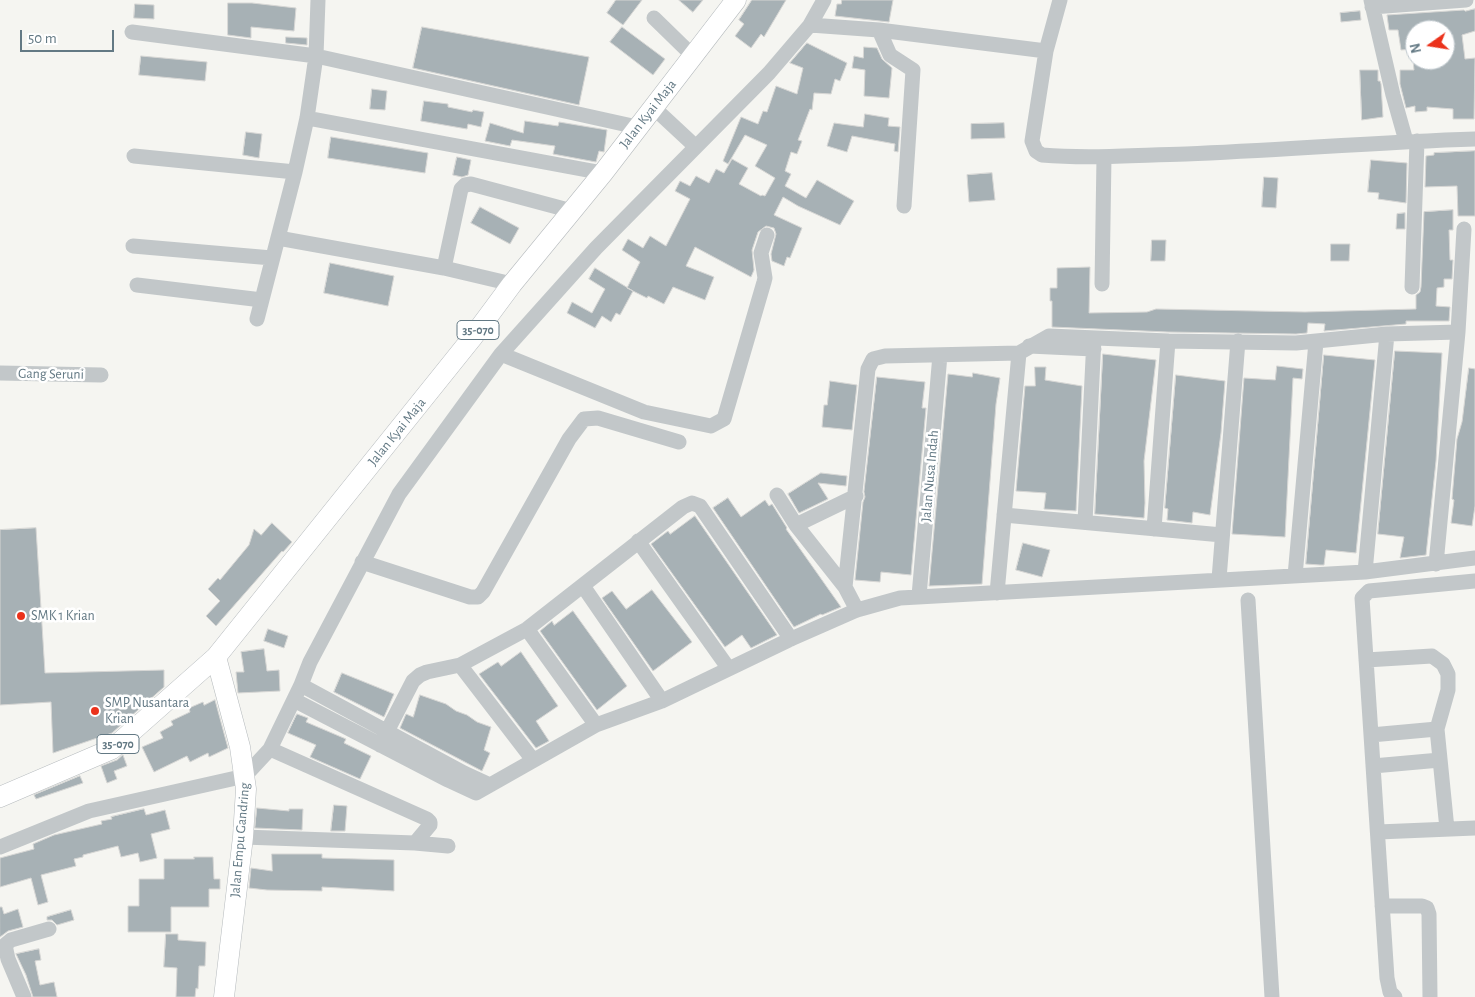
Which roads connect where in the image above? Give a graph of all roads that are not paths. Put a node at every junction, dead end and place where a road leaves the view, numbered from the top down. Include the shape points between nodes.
1 (318, 0) edge
2 (736, 0) edge
3 (824, 0) edge
4 (1060, 0) edge
5 (1466, 0) edge
6 (1372, 4) edge
7 (654, 18) dead end
8 (810, 25) junction
9 (879, 30) junction
10 (132, 32) dead end
11 (1046, 51) junction
12 (316, 56) junction
13 (693, 56) junction
14 (653, 107) junction
15 (307, 118) junction
16 (638, 127) junction
17 (687, 138) junction
18 (1475, 139) edge
19 (1411, 141) junction
20 (134, 156) dead end
21 (1104, 157) junction
22 (295, 172) junction
23 (603, 173) junction
24 (904, 206) dead end
25 (572, 211) junction
26 (1464, 229) dead end
27 (767, 235) dead end
28 (278, 238) junction
29 (133, 246) dead end
30 (272, 258) junction
31 (444, 268) junction
32 (512, 284) junction
33 (1102, 284) dead end
34 (137, 285) dead end
35 (1412, 287) dead end
36 (262, 300) junction
37 (257, 319) dead end
38 (1458, 332) junction
39 (1387, 334) junction
40 (1168, 341) junction
41 (1238, 341) junction
42 (1316, 342) junction
43 (1094, 344) junction
44 (1024, 350) junction
45 (501, 354) junction
46 (940, 355) junction
47 (0, 373) edge
48 (101, 375) dead end
49 (679, 442) dead end
50 (777, 495) dead end
51 (856, 496) junction
52 (1004, 515) junction
53 (1085, 522) junction
54 (796, 525) junction
55 (1154, 529) junction
56 (1222, 535) junction
57 (638, 541) junction
58 (1475, 558) edge
59 (362, 562) junction
60 (1436, 564) junction
61 (1365, 572) junction
62 (1294, 576) junction
63 (1219, 580) junction
64 (1475, 581) edge
65 (583, 586) junction
66 (845, 587) junction
67 (998, 593) junction
68 (919, 596) junction
69 (1248, 600) dead end
70 (857, 610) junction
71 (527, 628) junction
72 (791, 639) junction
73 (216, 657) junction
74 (1366, 660) junction
75 (460, 664) junction
76 (728, 669) junction
77 (302, 684) junction
78 (294, 700) junction
79 (662, 701) junction
80 (596, 726) junction
81 (1437, 730) junction
82 (1371, 735) junction
83 (383, 738) junction
84 (270, 749) junction
85 (533, 760) junction
86 (1440, 760) junction
87 (243, 763) junction
88 (1373, 766) junction
89 (490, 785) junction
90 (0, 797) edge
91 (1475, 828) edge
92 (1447, 829) junction
93 (1378, 832) junction
94 (243, 837) junction
95 (415, 843) junction
96 (448, 846) dead end
97 (0, 847) edge
98 (1382, 906) junction
99 (49, 929) dead end
100 (24, 997) edge
101 (224, 997) edge
102 (1272, 997) edge
103 (1394, 997) edge
104 (1430, 997) edge

1 - 12 street
2 - 13 main road, Jalan Kyai Maja / 35-070
3 - 8 street
4 - 11 street
5 - 6 street
6 - 19 street via 1393,95
7 - 13 street
8 - 9 street
8 - 17 street via 768,73
9 - 11 street
9 - 24 street via 890,55 912,70
10 - 12 street
11 - 21 street via 1032,141 1034,149 1042,155
12 - 15 street
12 - 16 street
13 - 14 main road, Jalan Kyai Maja / 35-070
14 - 16 main road, Jalan Kyai Maja / 35-070
14 - 17 street
15 - 22 street
15 - 23 street
16 - 23 main road, Jalan Kyai Maja / 35-070
17 - 45 street via 596,248
18 - 19 street
19 - 21 street via 1289,150
19 - 35 street
20 - 22 street
21 - 33 street
22 - 28 street
23 - 25 main road, Jalan Kyai Maja / 35-070
25 - 31 street via 465,185 461,189
25 - 32 main road, Jalan Kyai Maja / 35-070
26 - 38 street
27 - 45 street via 761,253 765,278 724,419 711,426 644,412
28 - 30 street
28 - 31 street
29 - 30 street
30 - 36 street
31 - 32 street
32 - 73 main road, Jalan Kyai Maja / 35-070
34 - 36 street
36 - 37 street
38 - 39 street
38 - 60 street
39 - 42 street
39 - 61 street
40 - 41 street
40 - 43 street
40 - 55 street
41 - 42 street
41 - 56 street
42 - 62 street
43 - 44 street
43 - 53 street
44 - 46 street
44 - 52 street
45 - 59 street via 399,494
46 - 51 street via 873,359 868,369
46 - 68 street, Jalan Nusa Indah
47 - 48 street, Gang Seruni
49 - 59 street via 598,418 584,419 569,439 478,597
50 - 54 street
51 - 54 street
51 - 66 street
52 - 53 street
52 - 67 street
53 - 55 street
54 - 66 street
55 - 56 street
56 - 63 street
57 - 65 street
57 - 72 street via 683,507 692,503 700,506
57 - 76 street
58 - 60 street
59 - 77 street via 310,662
60 - 61 street
61 - 62 street
62 - 63 street
63 - 67 street
64 - 74 street via 1369,591 1362,598
65 - 71 street
65 - 79 street
66 - 70 street
67 - 68 street
68 - 70 street
69 - 102 street
70 - 72 street
71 - 75 street
71 - 80 street
72 - 76 street
73 - 87 main road, Jalan Empu Gandring
73 - 90 main road, Jalan Kyai Maja / 35-070 via 112,749
74 - 81 street via 1432,656 1443,664 1448,674 1448,690
74 - 82 street
75 - 83 street via 420,675 413,681
75 - 85 street
76 - 79 street
77 - 78 street
77 - 83 street
78 - 83 street
78 - 84 street
79 - 80 street
80 - 85 street
81 - 82 street
81 - 86 street
82 - 88 street
83 - 89 street
83 - 89 street via 448,780 476,793
84 - 87 street
84 - 95 street via 427,819 430,825
85 - 89 street
86 - 88 street
86 - 92 street
87 - 94 main road, Jalan Empu Gandring via 246,789
87 - 97 street via 89,811
88 - 93 street
91 - 92 street
92 - 93 street
93 - 98 street
94 - 95 street
94 - 101 main road, Jalan Empu Gandring
95 - 96 street
98 - 103 street via 1387,978
98 - 104 street via 1427,908
99 - 100 street via 11,940 5,945

